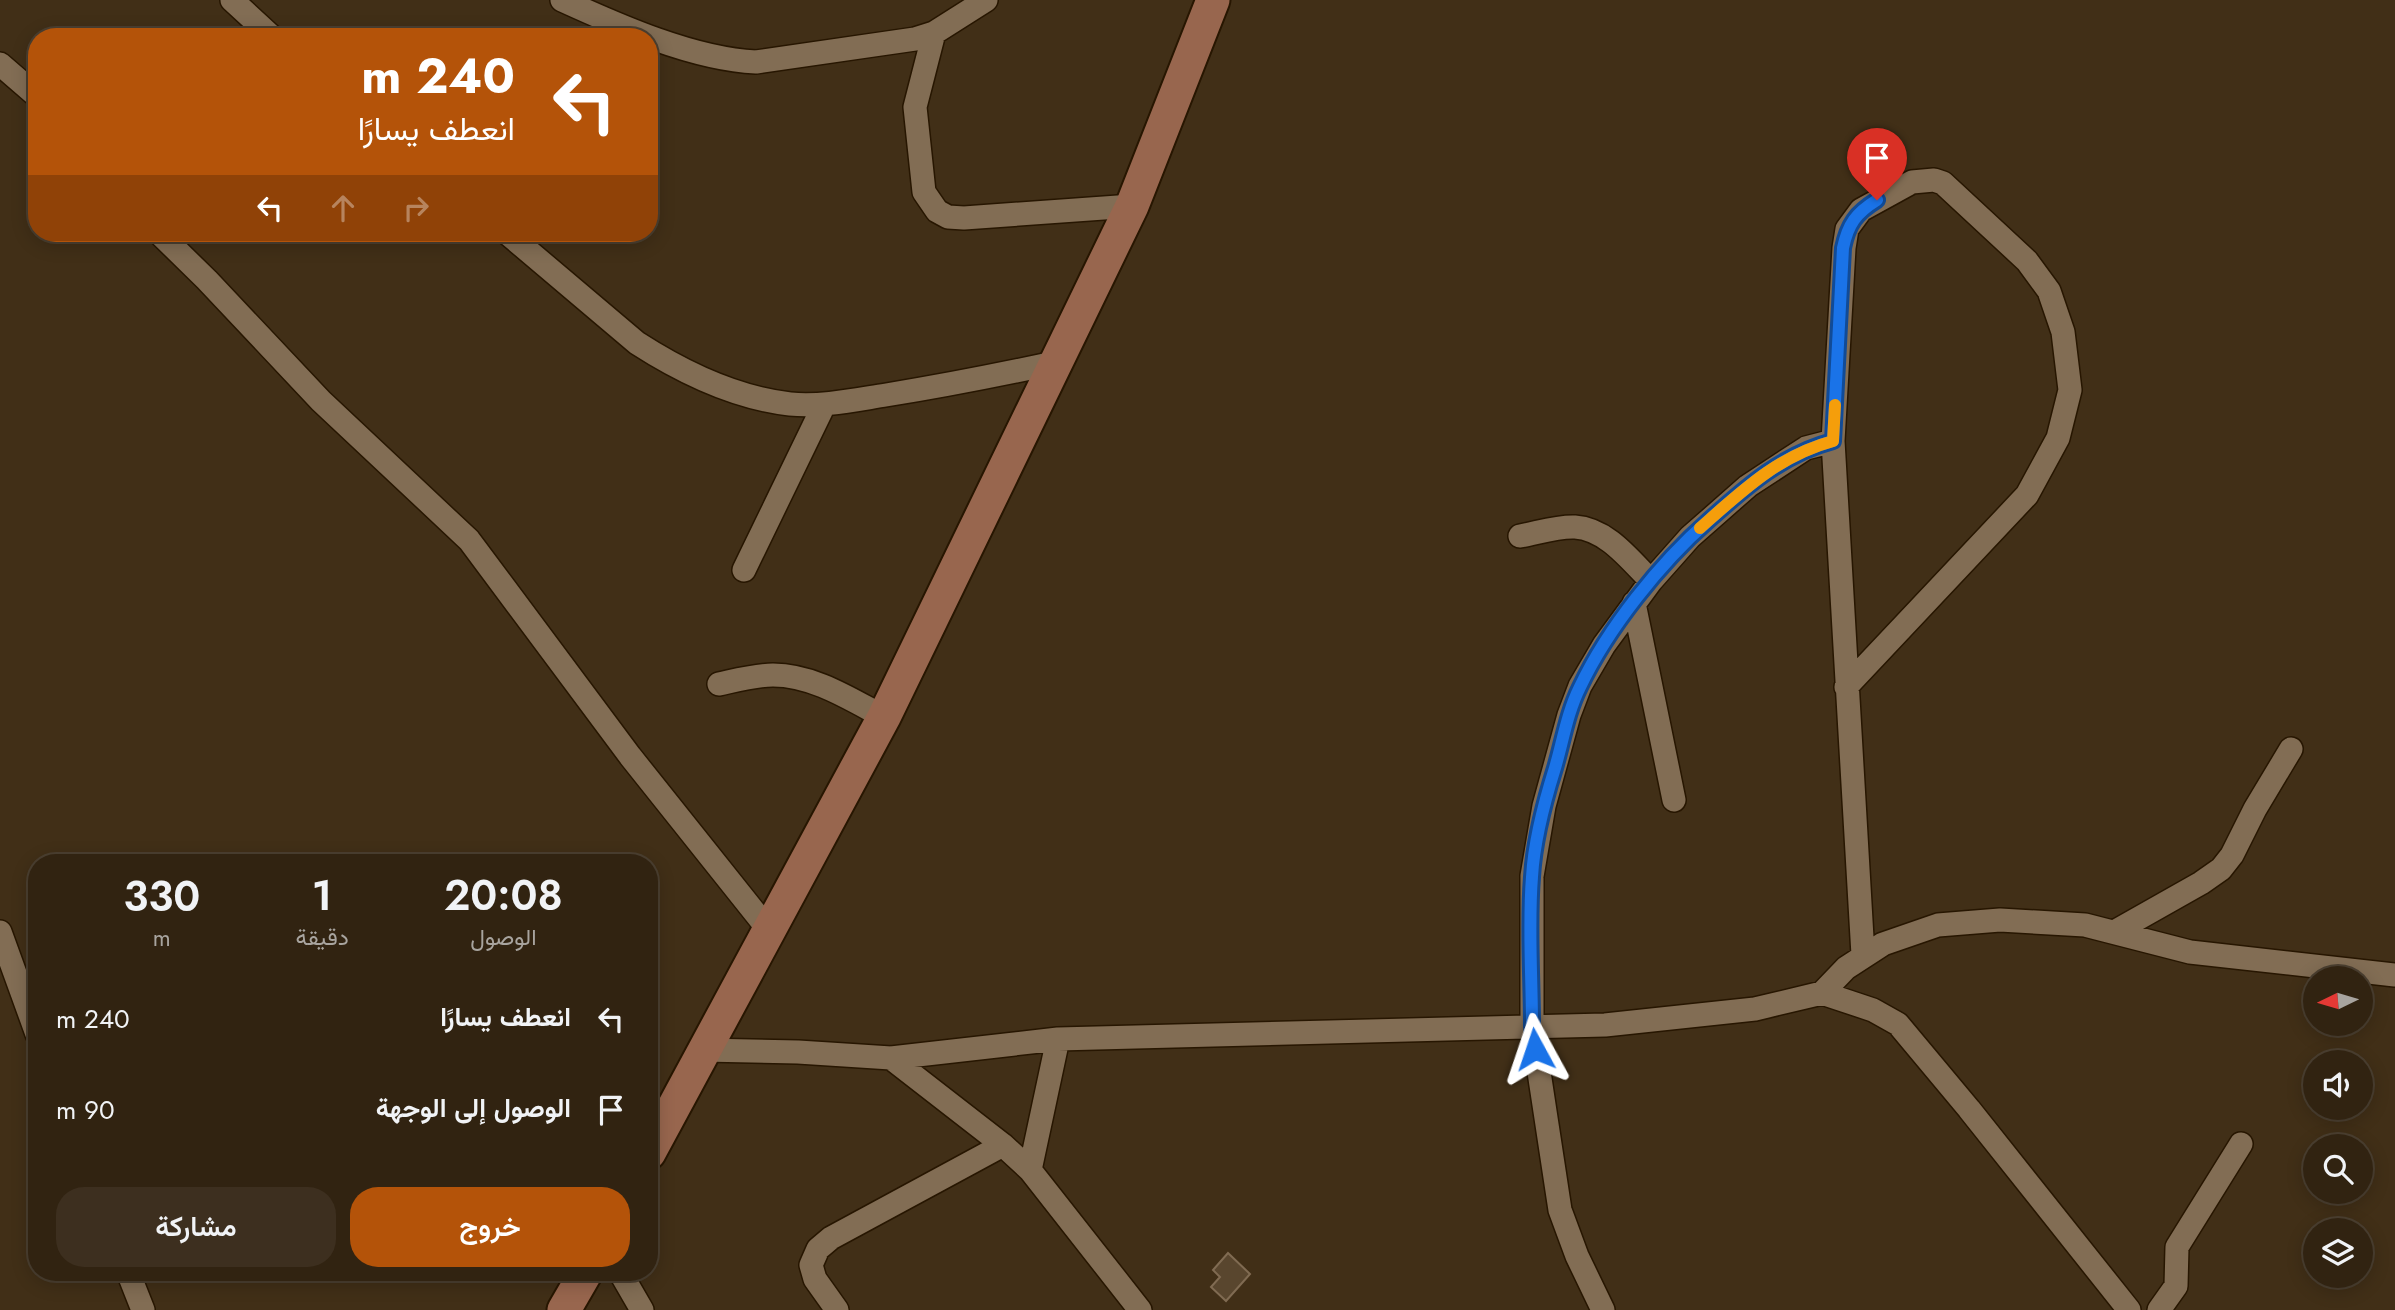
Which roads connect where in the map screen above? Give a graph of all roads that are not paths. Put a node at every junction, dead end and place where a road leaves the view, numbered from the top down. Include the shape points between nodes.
1 (232, 0) edge
2 (562, 0) edge
3 (986, 0) edge
4 (1213, 0) edge
5 (262, 28) edge
6 (633, 28) edge
7 (934, 33) junction
8 (658, 38) edge
9 (0, 64) edge
10 (28, 87) edge
11 (1132, 206) junction
12 (168, 242) edge
13 (518, 242) edge
14 (1054, 363) junction
15 (824, 405) junction
16 (1833, 441) junction
17 (1520, 536) dead end
18 (744, 570) dead end
19 (1651, 581) junction
20 (1634, 603) junction
21 (719, 684) dead end
22 (1846, 687) junction
23 (884, 717) junction
24 (2291, 750) dead end
25 (1674, 800) dead end
26 (768, 929) junction
27 (2116, 931) junction
28 (0, 932) edge
29 (1863, 955) junction
30 (2395, 975) edge
31 (1822, 993) junction
32 (28, 1009) edge
33 (1532, 1026) junction
34 (1058, 1039) junction
35 (703, 1050) junction
36 (891, 1058) junction
37 (658, 1136) edge
38 (2241, 1144) dead end
39 (1003, 1145) junction
40 (1030, 1170) junction
41 (132, 1281) edge
42 (581, 1281) edge
43 (625, 1281) edge
44 (143, 1310) edge
45 (565, 1310) edge
46 (642, 1310) edge
47 (837, 1310) edge
48 (1140, 1310) edge
49 (1603, 1310) edge
50 (2129, 1310) edge
51 (2159, 1310) edge

1 - 5 street
2 - 6 street
3 - 7 street
4 - 11 main road
7 - 8 street via 785,60 736,61
7 - 11 street via 915,117 924,192 937,211 964,218
9 - 10 street
11 - 14 main road
12 - 26 street via 321,401 469,540 629,757
13 - 15 street via 660,358 761,399
14 - 15 street
14 - 23 main road
15 - 18 street
16 - 19 street via 1806,448 1748,486 1690,537
16 - 22 street
16 - 22 street via 1847,229 1861,210 1893,191 1922,180 1943,183 2027,261 2049,291 2063,332 2070,390 2058,439 2027,495
17 - 19 street via 1574,527 1593,531
19 - 20 street
20 - 25 street
20 - 33 street via 1580,686 1544,806 1532,877
21 - 23 street via 758,676 801,679
22 - 29 street
23 - 26 main road
24 - 27 street via 2221,869
26 - 35 main road
27 - 29 street via 2027,920 1938,925
27 - 30 street via 2190,952
28 - 32 street
29 - 31 street
31 - 33 street via 1755,1009 1696,1016
31 - 50 street via 1873,1010 1898,1024
33 - 34 street
33 - 49 street via 1560,1210
34 - 36 street
34 - 40 street
35 - 36 street
35 - 37 main road
36 - 39 street
38 - 51 street via 2177,1247 2176,1286
39 - 40 street
39 - 47 street via 818,1249 811,1265 815,1279
40 - 48 street
41 - 44 street
42 - 45 main road
43 - 46 street

